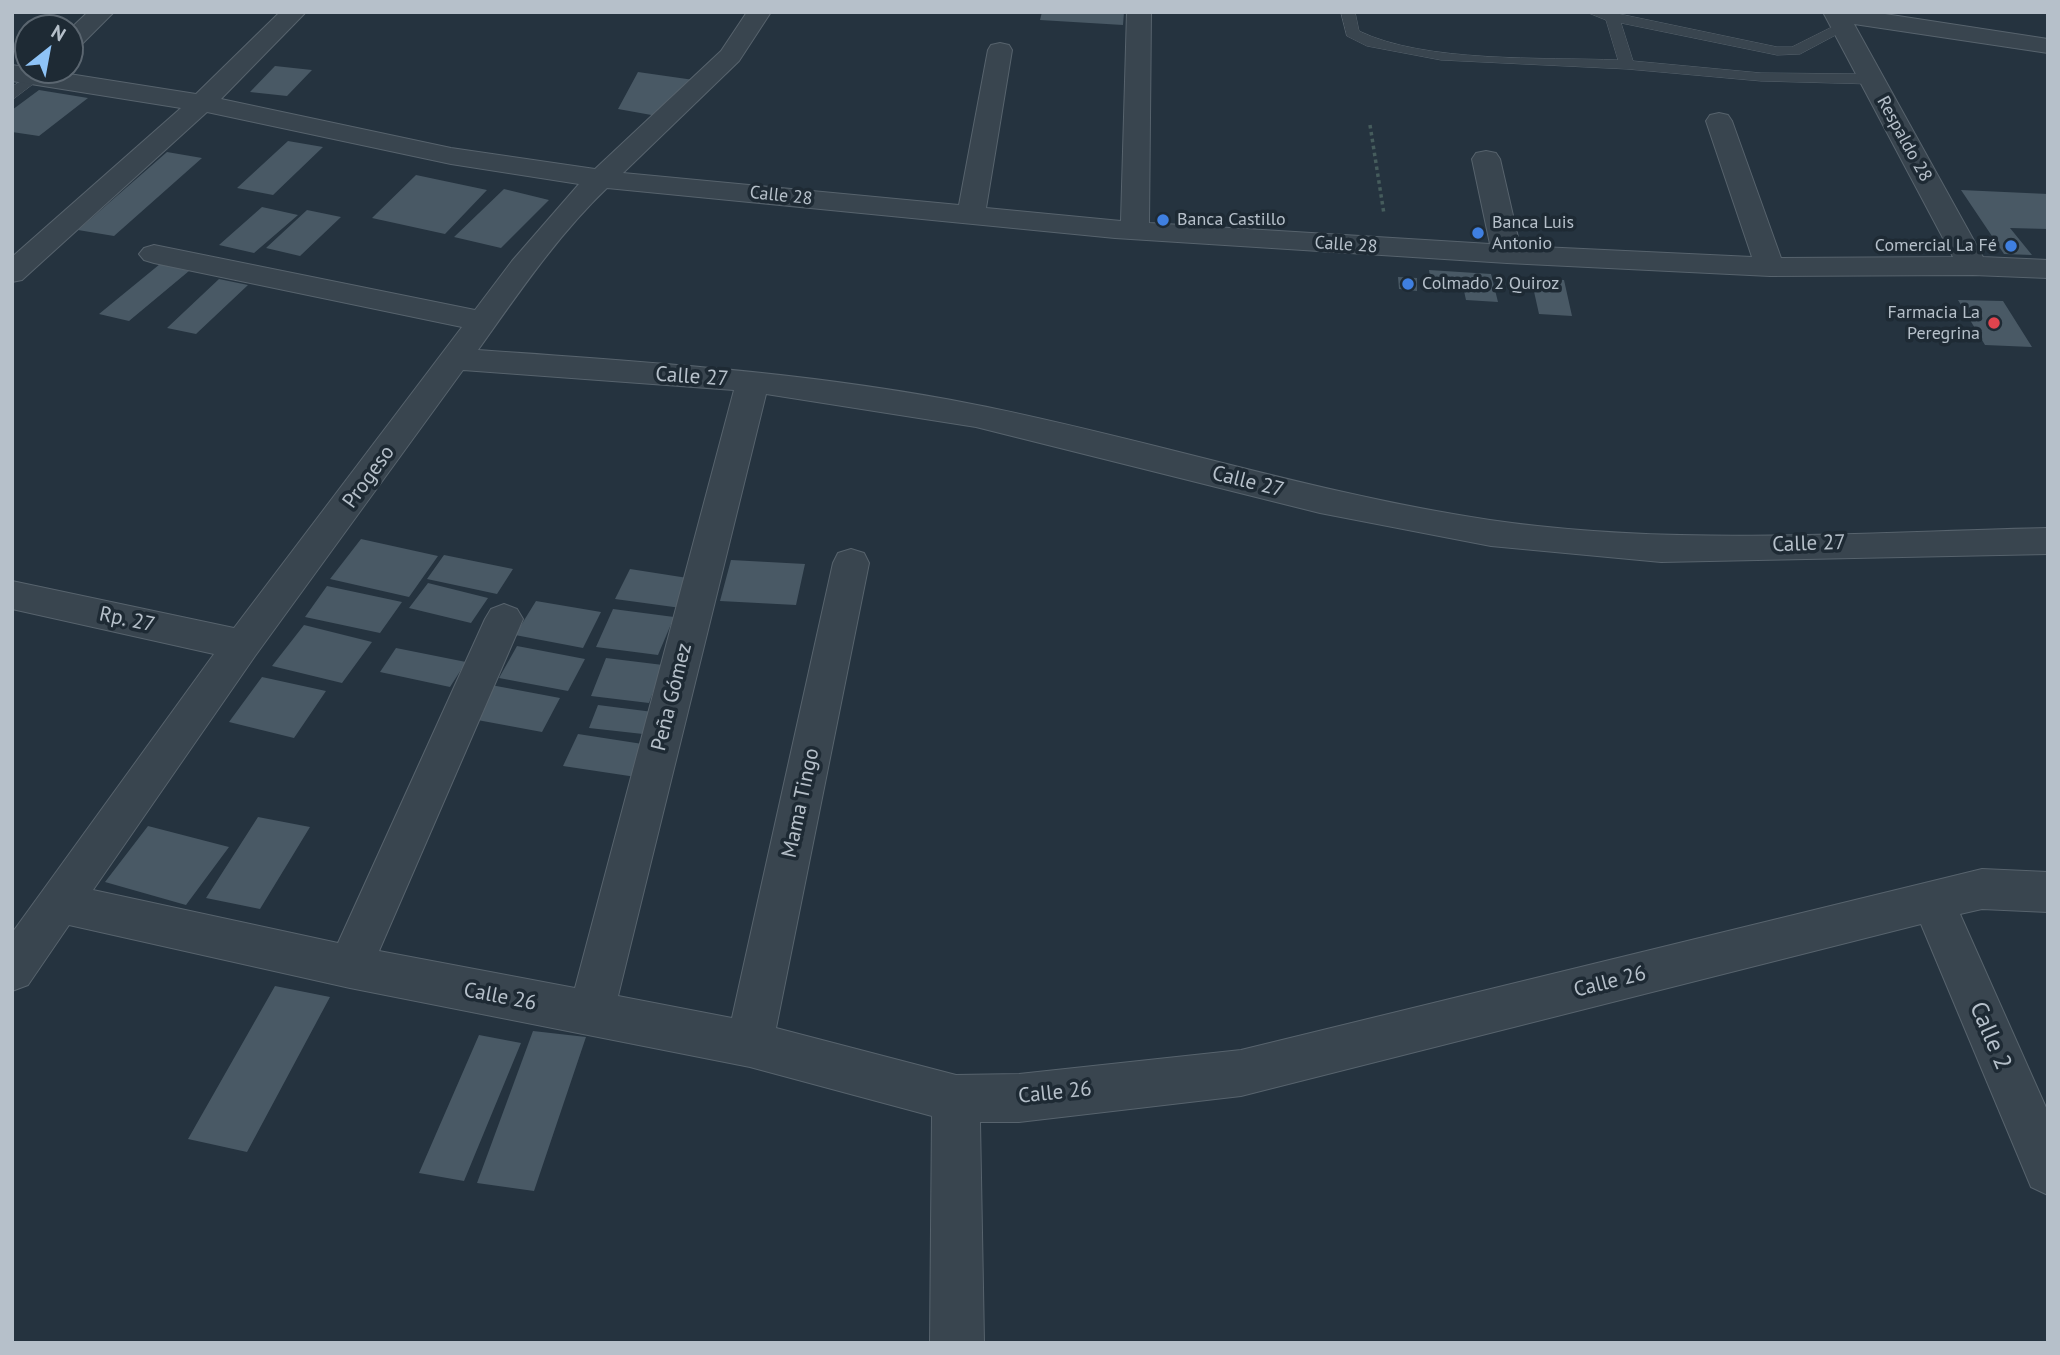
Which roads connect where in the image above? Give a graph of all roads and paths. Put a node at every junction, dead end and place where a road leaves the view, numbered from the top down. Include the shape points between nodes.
1 (102, 12) edge
2 (294, 12) edge
3 (759, 12) edge
4 (1139, 12) edge
5 (1348, 12) edge
6 (1593, 12) edge
7 (1612, 17) junction
8 (1837, 17) edge
9 (84, 29) edge
10 (2048, 46) edge
11 (1000, 50) dead end
12 (1627, 65) junction
13 (1871, 79) junction
14 (84, 82) edge
15 (202, 103) junction
16 (1719, 121) dead end
17 (1370, 125) dead end
18 (1486, 159) dead end
19 (604, 179) junction
20 (971, 215) junction
21 (1135, 230) junction
22 (1389, 248) junction
23 (154, 254) dead end
24 (1507, 254) junction
25 (1973, 266) junction
26 (1770, 267) junction
27 (2048, 268) edge
28 (12, 273) edge
29 (482, 321) junction
30 (454, 359) junction
31 (753, 381) junction
32 (2048, 541) edge
33 (851, 563) dead end
34 (12, 595) edge
35 (504, 620) dead end
36 (242, 645) junction
37 (2048, 892) edge
38 (1933, 901) junction
39 (61, 903) junction
40 (350, 967) junction
41 (12, 970) edge
42 (591, 1014) junction
43 (750, 1044) junction
44 (956, 1099) junction
45 (2048, 1170) edge
46 (957, 1343) edge

1 - 9 street
2 - 15 street
3 - 19 street, Progeso via 730,56
4 - 21 street
5 - 12 lane via 1352,33 1377,46 1426,54
6 - 7 lane
7 - 8 lane via 1777,51 1795,51
7 - 12 lane
8 - 10 street
8 - 13 street, Respaldo 28
11 - 20 street
12 - 13 lane via 1761,77
13 - 25 street, Respaldo 28
14 - 15 street, Calle 28
15 - 19 street, Calle 28 via 451,156
15 - 28 street
16 - 26 street
17 - 22 path
18 - 24 street
19 - 20 street, Calle 28
19 - 29 street, Progeso via 575,203
20 - 21 street, Calle 28
21 - 22 street, Calle 28
22 - 24 street, Calle 28
23 - 29 street
24 - 26 street, Calle 28
25 - 26 street, Calle 28
25 - 27 street, Calle 28
29 - 30 street, Progeso
30 - 31 street, Calle 27
30 - 36 street, Progeso
31 - 32 street, Calle 27 via 976,416 1320,500 1491,533 1661,549
31 - 42 street, Peña Gómez
33 - 43 street, Mama Tingo
34 - 36 street, Rp. 27
35 - 40 street
36 - 39 street, Progeso
37 - 38 street, Calle 26 via 1982,889
38 - 44 street, Calle 26 via 1241,1073 1019,1098
38 - 45 street, Calle 2
39 - 40 street, Calle 26
39 - 41 street, Progeso
40 - 42 street, Calle 26
42 - 43 street, Calle 26
43 - 44 street, Calle 26
44 - 46 street

